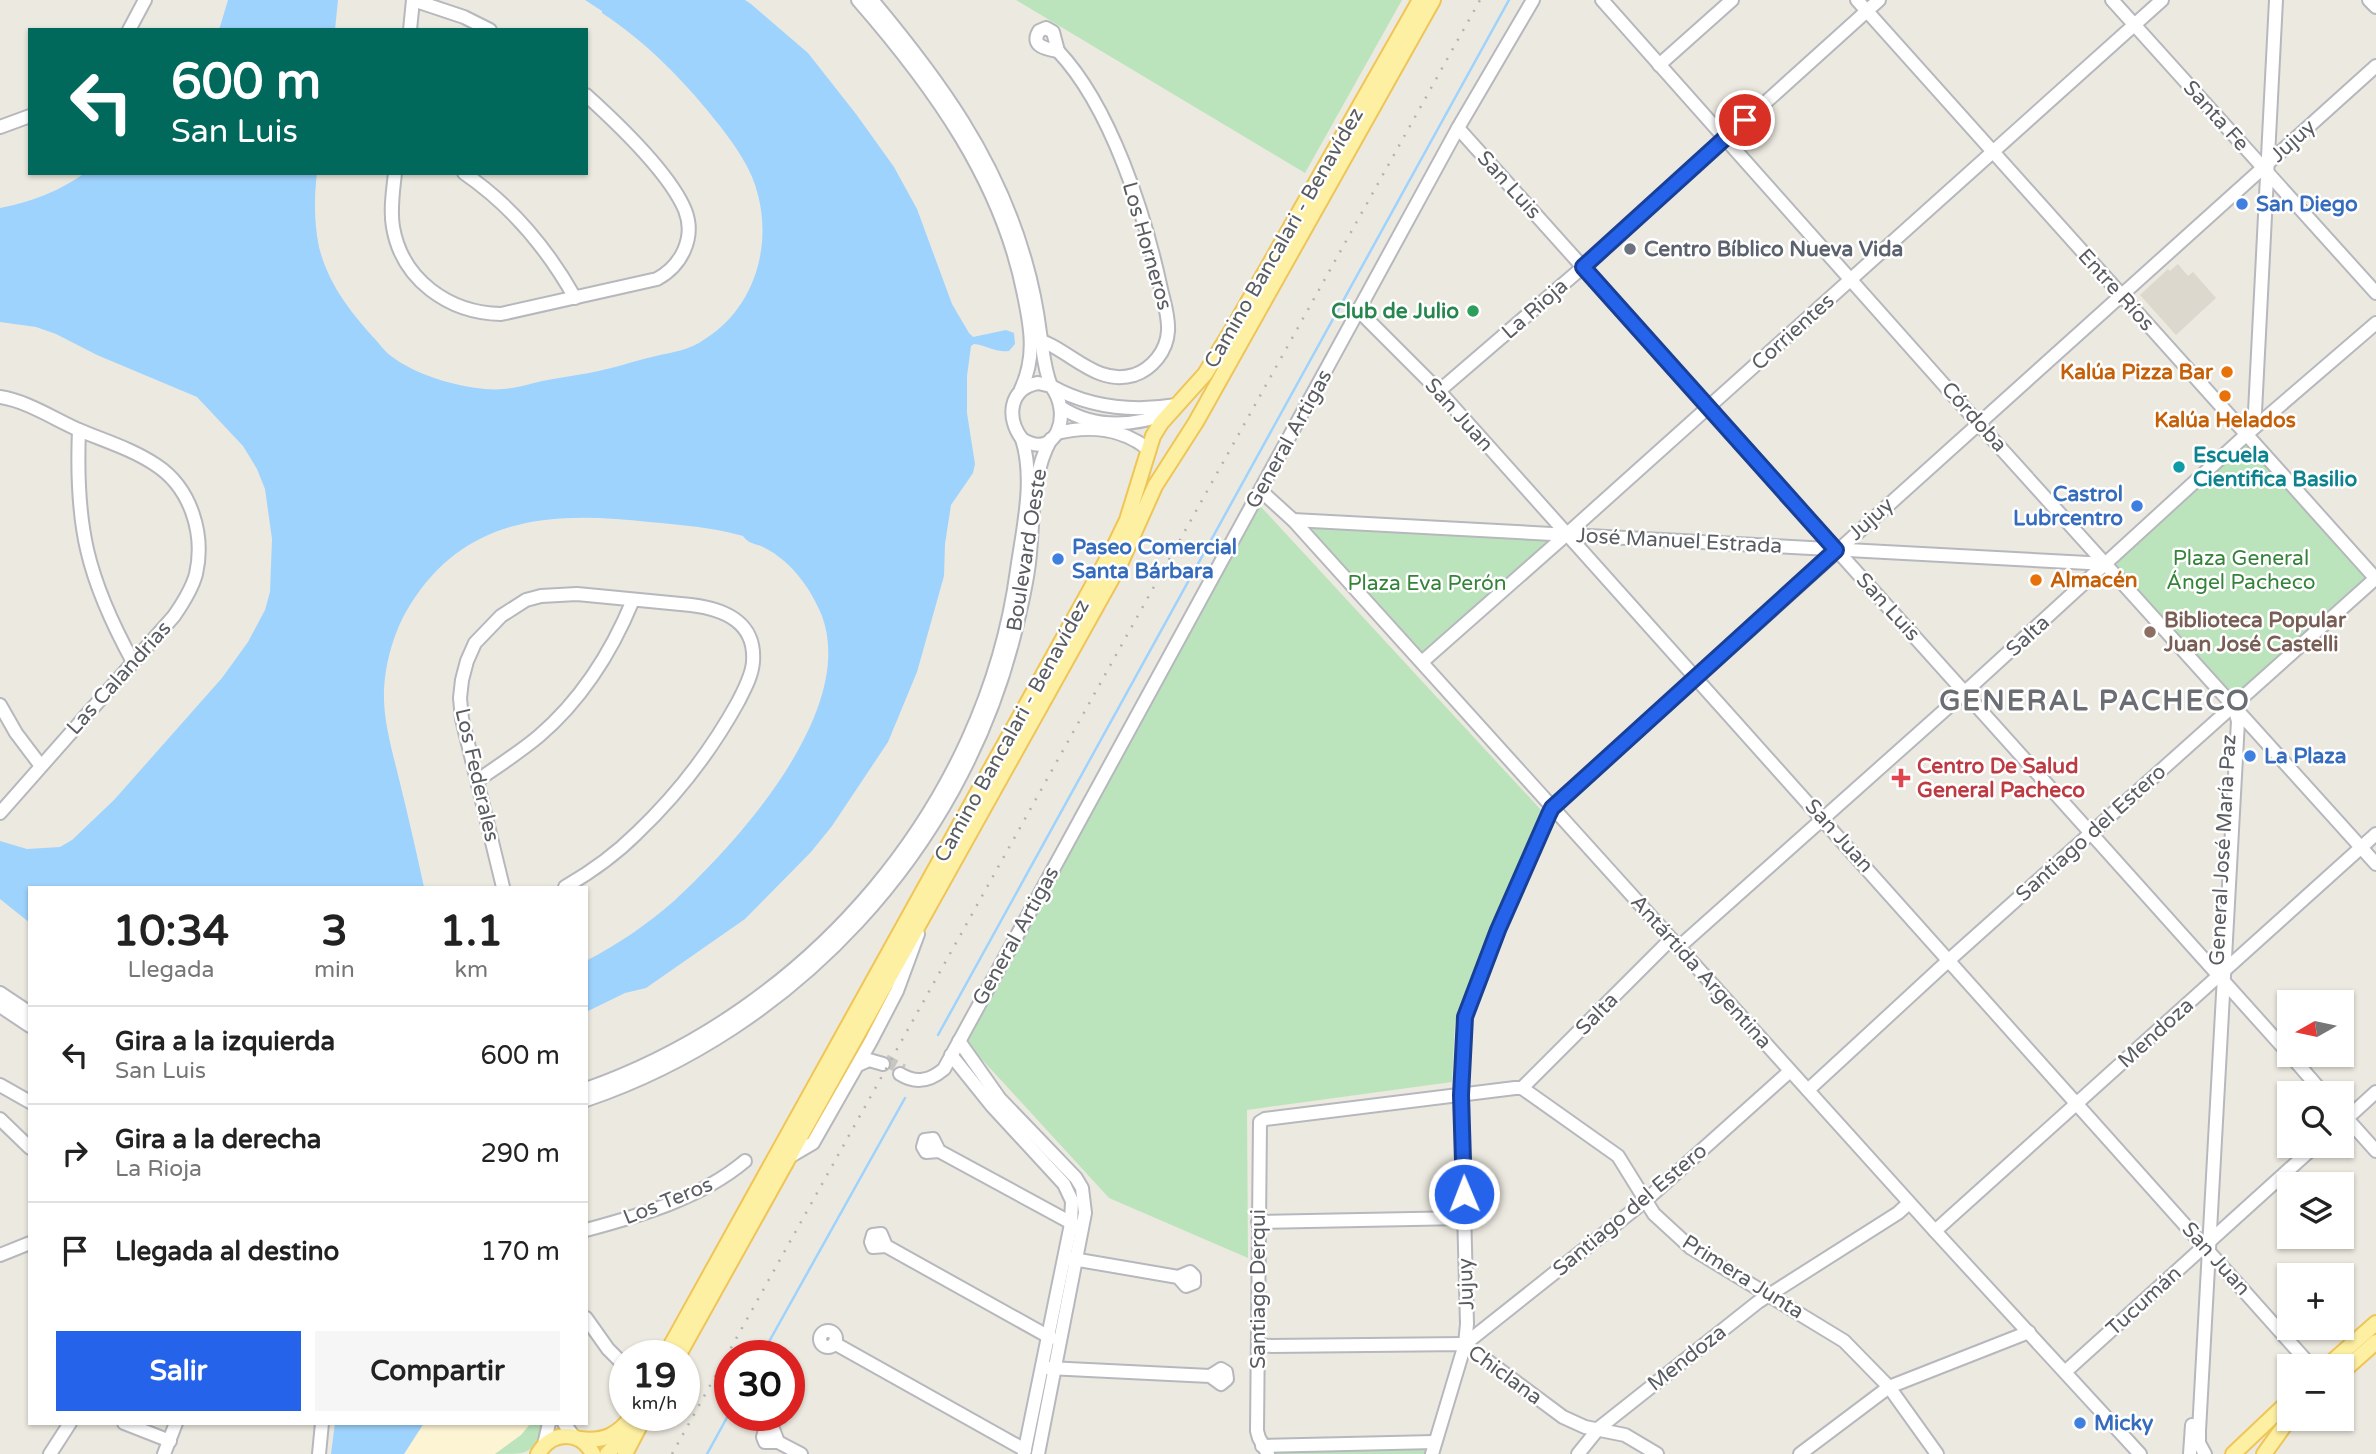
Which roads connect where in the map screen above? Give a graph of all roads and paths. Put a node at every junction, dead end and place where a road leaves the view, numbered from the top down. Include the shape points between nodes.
1 (145, 0) edge
2 (413, 0) edge
3 (858, 0) edge
4 (872, 0) edge
5 (1420, 0) edge
6 (1433, 0) edge
7 (1533, 0) edge
8 (1602, 0) edge
9 (1732, 0) edge
10 (1857, 0) edge
11 (1879, 0) edge
12 (2112, 0) edge
13 (2162, 0) edge
14 (2270, 0) edge
15 (2276, 0) edge
16 (2369, 0) edge
17 (2376, 7) edge
18 (1867, 11) junction
19 (2134, 25) junction
20 (129, 28) edge
21 (410, 28) edge
22 (486, 28) edge
23 (1058, 51) dead end
24 (1659, 65) junction
25 (2376, 66) edge
26 (932, 83) junction
27 (588, 97) edge
28 (28, 117) edge
29 (0, 127) edge
30 (1458, 128) junction
31 (1725, 138) junction
32 (1993, 152) junction
33 (2264, 168) junction
34 (395, 175) edge
35 (467, 175) edge
36 (1583, 267) junction
37 (1852, 279) junction
38 (2376, 293) edge
39 (2121, 295) junction
40 (575, 298) junction
41 (1359, 311) junction
42 (2376, 324) edge
43 (1037, 340) junction
44 (1051, 386) junction
45 (1021, 389) junction
46 (1439, 391) junction
47 (0, 397) edge
48 (1709, 406) junction
49 (1062, 408) junction
50 (1174, 409) junction
51 (1978, 423) junction
52 (79, 430) junction
53 (1189, 433) junction
54 (2247, 434) junction
55 (1054, 436) junction
56 (1022, 439) junction
57 (1148, 449) junction
58 (1177, 456) junction
59 (1033, 464) junction
60 (1261, 491) junction
61 (1293, 520) junction
62 (1567, 534) junction
63 (1836, 550) junction
64 (2107, 564) junction
65 (2376, 579) edge
66 (633, 600) junction
67 (132, 662) junction
68 (1422, 662) junction
69 (1695, 677) junction
70 (1965, 692) junction
71 (0, 705) edge
72 (2233, 705) junction
73 (41, 766) junction
74 (478, 780) junction
75 (1552, 808) junction
76 (0, 813) edge
77 (1823, 819) junction
78 (2092, 834) junction
79 (2376, 835) edge
80 (2361, 848) junction
81 (2376, 864) edge
82 (503, 886) edge
83 (566, 886) edge
84 (924, 914) junction
85 (1675, 943) junction
86 (1949, 960) junction
87 (2220, 976) junction
88 (0, 993) edge
89 (0, 1006) edge
90 (28, 1012) edge
91 (28, 1025) edge
92 (872, 1041) junction
93 (959, 1041) junction
94 (2277, 1041) edge
95 (687, 1049) junction
96 (949, 1060) junction
97 (857, 1065) junction
98 (1790, 1071) junction
99 (901, 1072) tunnel mouth
100 (0, 1085) edge
101 (588, 1088) edge
102 (1522, 1088) junction
103 (1808, 1090) junction
104 (2376, 1092) edge
105 (1461, 1095) junction
106 (588, 1099) edge
107 (28, 1101) edge
108 (996, 1103) junction
109 (2078, 1103) junction
110 (2354, 1109) edge
111 (0, 1119) edge
112 (2354, 1129) edge
113 (28, 1146) edge
114 (939, 1151) dead end
115 (2376, 1151) edge
116 (789, 1157) junction
117 (2302, 1158) edge
118 (745, 1161) dead end
119 (1645, 1201) junction
120 (1909, 1203) junction
121 (1464, 1218) junction
122 (1258, 1222) junction
123 (1077, 1226) junction
124 (588, 1229) edge
125 (1935, 1231) junction
126 (28, 1244) edge
127 (886, 1246) dead end
128 (2205, 1246) junction
129 (0, 1255) edge
130 (1069, 1258) junction
131 (1178, 1277) dead end
132 (1768, 1296) junction
133 (588, 1321) edge
134 (2376, 1323) edge
135 (2029, 1332) junction
136 (1053, 1338) junction
137 (674, 1340) edge
138 (687, 1340) edge
139 (2376, 1342) edge
140 (834, 1343) dead end
141 (1465, 1344) junction
142 (1258, 1346) junction
143 (609, 1350) edge
144 (2301, 1354) edge
145 (2341, 1354) edge
146 (2354, 1361) edge
147 (1048, 1368) junction
148 (2066, 1371) junction
149 (1210, 1376) dead end
150 (1889, 1387) junction
151 (2277, 1413) edge
152 (69, 1425) edge
153 (129, 1425) edge
154 (175, 1425) edge
155 (322, 1425) edge
156 (548, 1425) edge
157 (566, 1425) edge
158 (1599, 1428) junction
159 (619, 1431) edge
160 (629, 1431) edge
161 (636, 1431) edge
162 (2280, 1431) edge
163 (577, 1438) junction
164 (170, 1441) junction
165 (778, 1441) dead end
166 (1434, 1448) edge
167 (1025, 1450) edge
168 (1265, 1450) edge
169 (1039, 1451) edge
170 (539, 1452) edge
171 (2236, 1452) edge
172 (50, 1454) edge
173 (164, 1454) edge
174 (319, 1454) edge
175 (593, 1454) edge
176 (607, 1454) edge
177 (625, 1454) edge
178 (801, 1454) edge
179 (1578, 1454) edge
180 (1657, 1454) edge
181 (1800, 1454) edge
182 (1937, 1454) edge
183 (2140, 1454) edge
184 (2190, 1454) edge
185 (2205, 1454) edge
186 (2259, 1454) edge
187 (2264, 1454) edge

1 - 20 street
2 - 21 street
2 - 22 street
3 - 26 street
4 - 26 street
5 - 50 main road, Camino Bancalari - Benavídez via 1236,325 1205,374
6 - 53 main road, Camino Bancalari - Benavídez
7 - 30 street, General Artigas
8 - 24 street, Córdoba
9 - 24 street
10 - 18 street, Entre Ríos
11 - 18 street, La Rioja
12 - 19 street, Santa Fe
13 - 19 street, Corrientes
14 - 33 street
15 - 33 street
16 - 17 street
18 - 31 street, La Rioja
18 - 32 street, Entre Ríos
19 - 32 street, Corrientes
19 - 33 street, Santa Fe
23 - 43 street, Los Horneros via 1089,94 1123,164 1146,230 1168,330 1162,352 1153,363 1142,372 1119,377 1098,373
24 - 31 street, Córdoba
25 - 33 street, Jujuy
26 - 43 street via 1001,205
27 - 40 street via 668,184 684,210 688,233 682,255 667,274 643,284
28 - 29 street
30 - 36 street, San Luis
30 - 41 street, General Artigas
31 - 36 street, La Rioja
31 - 37 street, Córdoba
32 - 37 street, Corrientes
32 - 39 street, Entre Ríos
33 - 38 street, Santa Fe
33 - 39 street, Jujuy
33 - 54 street
34 - 40 street via 395,238 405,262 430,290 451,304 487,313
35 - 40 street via 534,236
36 - 46 street, La Rioja
36 - 48 street, San Luis
37 - 48 street, Corrientes
37 - 51 street, Córdoba
39 - 51 street, Jujuy
39 - 54 street, Entre Ríos
41 - 46 street, San Juan
41 - 60 street, General Artigas
42 - 54 street, Salta
43 - 44 street
43 - 45 street
44 - 45 street via 1038,383
44 - 49 street
44 - 50 street via 1103,405
45 - 56 street via 1012,414
46 - 62 street, San Juan
47 - 52 street, Las Calandrias
48 - 62 street, Corrientes
48 - 63 street, San Luis
49 - 50 street via 1081,418 1112,424 1148,420
49 - 55 street
50 - 53 main road via 1186,421
50 - 57 main road, Camino Bancalari - Benavídez
51 - 63 street, Jujuy
51 - 64 street, Córdoba
52 - 67 street via 80,520 91,568
52 - 67 street, Las Calandrias via 159,466 184,494 196,525 198,556 190,591
53 - 58 main road, Camino Bancalari - Benavídez
54 - 64 street, Salta
54 - 65 street, Entre Ríos
55 - 56 street via 1037,444
55 - 57 street via 1100,429 1130,437
55 - 59 street, Boulevard Oeste
56 - 59 street, Boulevard Oeste
57 - 58 main road via 1158,457
57 - 137 main road, Camino Bancalari - Benavídez via 1114,547
58 - 84 main road, Camino Bancalari - Benavídez via 1155,486 1126,554
59 - 95 street, Boulevard Oeste via 1016,608 975,734 902,861 798,967
60 - 61 street, Antártida Argentina
60 - 93 street, General Artigas
61 - 62 street, José Manuel Estrada
61 - 68 street, Antártida Argentina
62 - 63 street, José Manuel Estrada
62 - 68 street, Corrientes
62 - 69 street, San Juan
63 - 64 street, José Manuel Estrada
63 - 69 street, Jujuy
63 - 70 street, San Luis
64 - 70 street, Salta
64 - 72 street, Córdoba
65 - 72 street, Santiago del Estero
66 - 74 street via 608,652 579,694 541,734
66 - 74 street, Los Federales via 577,594 541,596 513,607 488,627 467,661 460,698
66 - 83 street, Los Federales via 711,608 730,615 749,637 752,669 725,724 674,795 619,849
67 - 73 street, Las Calandrias
68 - 75 street, Antártida Argentina
69 - 75 street, Jujuy
69 - 77 street, San Juan
70 - 77 street, Salta
70 - 78 street, San Luis
71 - 73 street
72 - 78 street, Santiago del Estero
72 - 80 street, Córdoba
72 - 87 street, General José María Paz
73 - 76 street, Las Calandrias
74 - 82 street, Los Federales
75 - 85 street, Antártida Argentina
75 - 105 street, Jujuy via 1465,1017
77 - 85 street, Salta
77 - 86 street, San Juan
78 - 86 street, Santiago del Estero
78 - 87 street, San Luis
79 - 80 street, Mendoza
80 - 81 street, Córdoba
80 - 87 street, Mendoza
84 - 92 street via 905,973
84 - 116 main road, Camino Bancalari - Benavídez
85 - 98 street, Antártida Argentina
85 - 102 street, Salta
86 - 103 street, Santiago del Estero
86 - 109 street, San Juan
87 - 94 street, San Luis
87 - 109 street, Mendoza
87 - 128 street, General José María Paz
88 - 90 street
89 - 91 street
92 - 97 street
92 - 97 street via 874,1053 884,1062 869,1060
93 - 96 street, General Artigas
93 - 108 street
95 - 101 street, Boulevard Oeste
95 - 106 street, Boulevard Oeste via 639,1079
96 - 99 street via 940,1073 928,1079 914,1081
96 - 108 street
97 - 116 street via 813,1143
98 - 103 street, Antártida Argentina
98 - 119 street, Santiago del Estero
100 - 107 street
102 - 105 street
102 - 119 street, Primera Junta via 1618,1156
103 - 120 street, Antártida Argentina
104 - 110 street
105 - 121 street, Jujuy
105 - 122 street, Santiago Derqui via 1265,1119 1261,1122
108 - 123 street via 1064,1184
109 - 125 street, Mendoza
109 - 128 street, San Juan
111 - 113 street
112 - 115 street
114 - 123 street
116 - 138 main road, Camino Bancalari - Benavídez
117 - 128 street, Tucumán
118 - 124 street, Los Teros via 725,1178 691,1195
119 - 132 street, Primera Junta via 1691,1248
119 - 141 street, Santiago del Estero
120 - 125 street, Antártida Argentina
120 - 132 street, Mendoza
121 - 122 street
121 - 141 street, Jujuy
122 - 142 street, Santiago Derqui
123 - 130 street
125 - 135 street, Antártida Argentina
126 - 129 street
127 - 136 street
128 - 144 street, San Juan
128 - 148 street, Tucumán
128 - 184 street, General José María Paz
128 - 185 street, General José María Paz via 2199,1443
130 - 131 street
130 - 136 street
132 - 150 street, Primera Junta via 1844,1341
132 - 158 street, Mendoza
133 - 143 street
134 - 145 main road
135 - 148 street, Antártida Argentina
135 - 150 street
136 - 147 street
139 - 146 main road
140 - 167 street
141 - 142 street, Chiclana
141 - 158 street, Chiclana via 1563,1417
141 - 166 street, Jujuy
142 - 168 street, Santiago Derqui via 1258,1431
147 - 149 street
147 - 167 street
147 - 169 street
148 - 183 street, Antártida Argentina
150 - 181 street
150 - 182 street, Primera Junta
151 - 171 main road
152 - 172 street
153 - 164 street
154 - 164 street
155 - 174 street
156 - 170 street
157 - 163 street
158 - 179 street, Mendoza
158 - 180 street, Chiclana via 1625,1435
159 - 163 main road via 606,1439
160 - 176 main road
161 - 177 main road
162 - 187 main road
163 - 170 main road via 561,1436
163 - 175 main road
164 - 173 street
165 - 178 street
166 - 168 street
167 - 169 street
171 - 186 main road via 2250,1447

